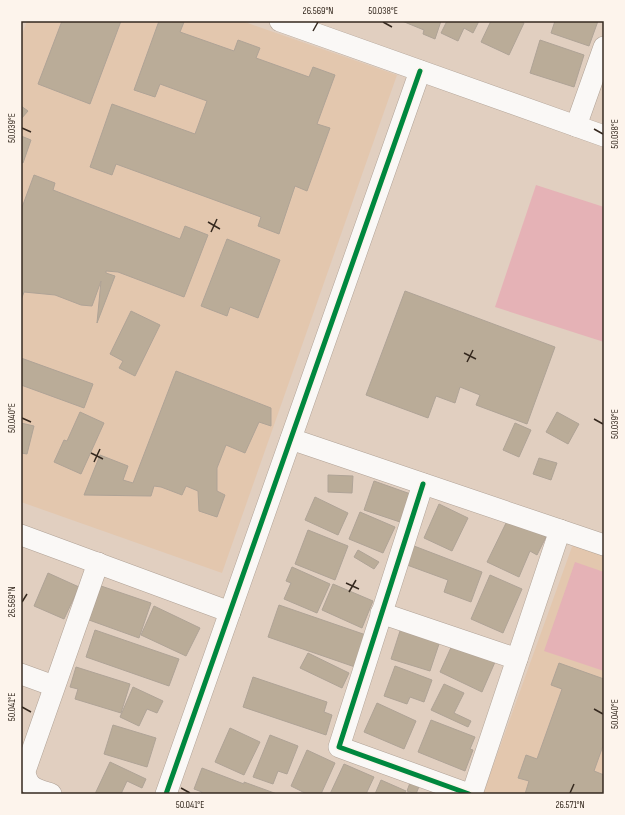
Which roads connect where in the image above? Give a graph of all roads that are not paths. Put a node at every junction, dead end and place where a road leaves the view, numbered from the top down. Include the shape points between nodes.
1 (291, 23) edge
2 (604, 47) edge
3 (420, 71) junction
4 (576, 126) junction
5 (604, 136) edge
6 (291, 439) junction
7 (423, 484) junction
8 (560, 530) junction
9 (21, 535) edge
10 (604, 545) edge
11 (98, 563) junction
12 (230, 612) junction
13 (381, 613) junction
14 (517, 659) junction
15 (21, 674) edge
16 (54, 686) junction
17 (24, 761) edge
18 (51, 794) edge
19 (166, 794) edge
20 (469, 794) edge
21 (472, 794) edge

1 - 3 street
2 - 4 street
3 - 4 street
3 - 6 street
4 - 5 street
6 - 7 street
6 - 12 street
7 - 8 street
7 - 13 street
8 - 10 street
8 - 14 street
9 - 11 street
11 - 12 street
11 - 16 street
12 - 19 street
13 - 14 street
13 - 20 street via 339,747
14 - 21 street
15 - 16 street
16 - 17 street
17 - 18 street via 26,780 32,787

